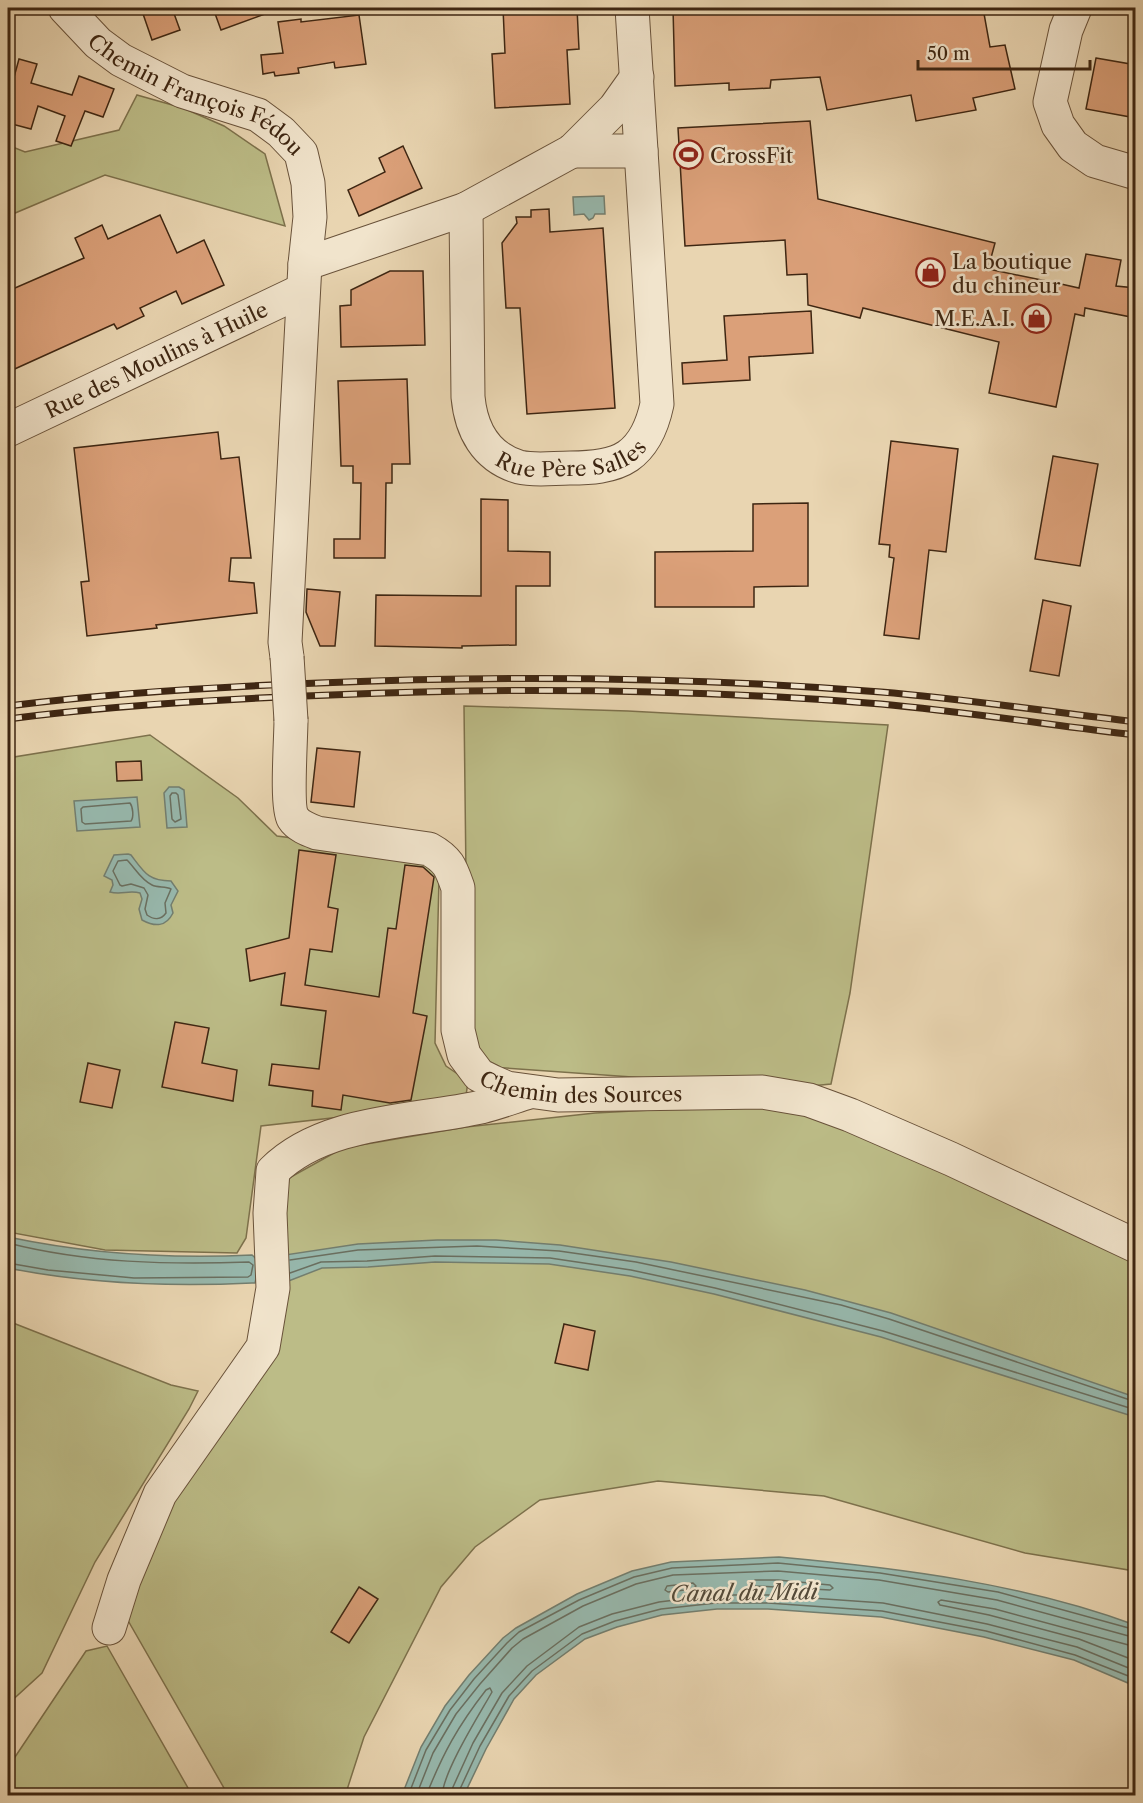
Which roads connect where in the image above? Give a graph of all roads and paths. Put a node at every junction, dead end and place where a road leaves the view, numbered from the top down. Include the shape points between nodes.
1 (65, 8) edge
2 (632, 8) edge
3 (1075, 8) edge
4 (637, 77) junction
5 (572, 151) junction
6 (641, 151) junction
7 (1136, 173) edge
8 (466, 209) junction
9 (304, 277) junction
10 (8, 430) edge
11 (291, 720) joint
12 (531, 1092) junction
13 (1136, 1246) edge
14 (109, 1628) dead end

1 - 9 street, Chemin François Fédou via 121,60 182,91 258,115 301,153 310,217
2 - 4 street, Rue Père Salles
3 - 7 street via 1066,30 1050,102 1058,125 1073,146 1095,161
4 - 5 street via 615,108
4 - 6 street, Rue Père Salles
5 - 6 street
5 - 8 street
6 - 8 street, Rue Père Salles via 657,404 654,419 639,445 628,456 609,464 534,469 518,466 492,453 476,431 468,397
8 - 9 street
9 - 10 street, Rue des Moulins à Huile
9 - 11 street, Chemin François Fédou, bridge via 285,642
11 - 12 street, Chemin des Sources via 290,803 293,818 302,827 317,833 429,849 452,868 458,888 458,1030 464,1056 479,1075 507,1088
12 - 13 street, Chemin des Sources via 762,1092 809,1100 951,1160
12 - 14 street via 480,1107 416,1116 326,1137 287,1157 273,1171 273,1288 263,1347 160,1494 124,1580

